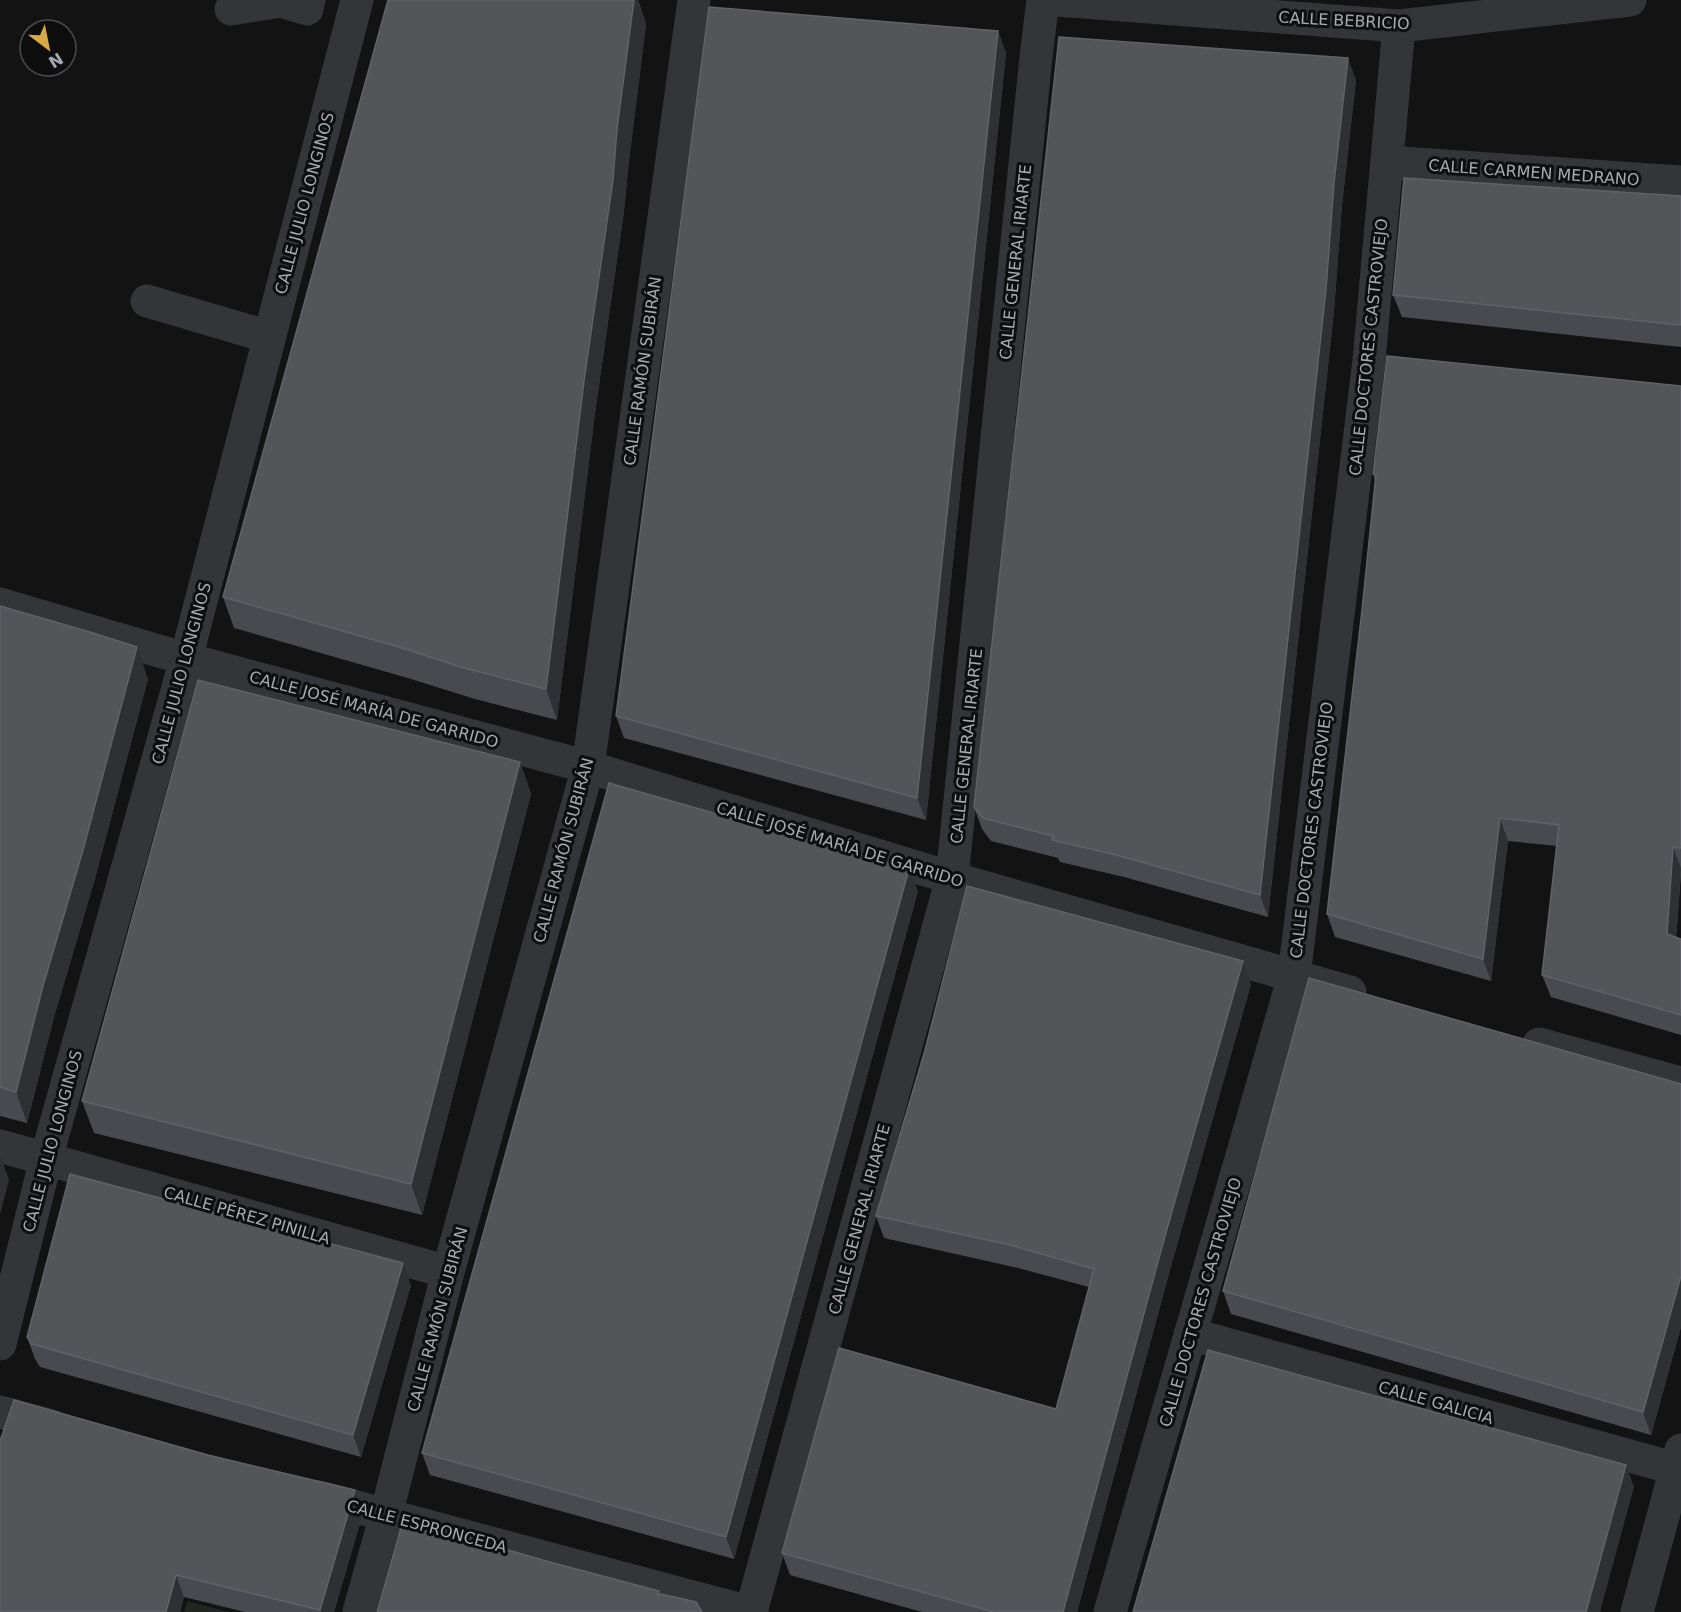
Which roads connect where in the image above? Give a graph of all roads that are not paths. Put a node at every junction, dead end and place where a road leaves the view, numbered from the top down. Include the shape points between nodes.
1 (309, 0) edge
2 (357, 0) edge
3 (694, 0) edge
4 (1043, 0) edge
5 (1057, 0) edge
6 (1630, 0) edge
7 (231, 9) dead end
8 (1399, 26) junction
9 (1387, 162) junction
10 (1681, 182) edge
11 (147, 301) dead end
12 (269, 337) junction
13 (1369, 360) junction
14 (1403, 363) edge
15 (0, 604) edge
16 (186, 659) junction
17 (588, 767) junction
18 (952, 878) junction
19 (1294, 976) junction
20 (1381, 1001) edge
21 (1508, 1036) edge
22 (1681, 1083) edge
23 (0, 1146) edge
24 (46, 1159) junction
25 (448, 1272) junction
26 (1190, 1334) junction
27 (0, 1344) edge
28 (0, 1412) edge
29 (80, 1433) edge
30 (1679, 1463) edge
31 (296, 1491) edge
32 (386, 1515) junction
33 (359, 1612) edge
34 (750, 1612) edge
35 (1110, 1612) edge
36 (1637, 1612) edge

1 - 7 street via 307,9 281,2
2 - 12 street, CALLE JULIO LONGINOS
3 - 17 street, CALLE RAMÓN SUBIRÁN
4 - 18 street, CALLE GENERAL IRIARTE
5 - 8 street, CALLE BEBRICIO
6 - 8 street, CALLE BEBRICIO
8 - 9 street, CALLE DOCTORES CASTROVIEJO
9 - 10 street, CALLE CARMEN MEDRANO
9 - 13 street, CALLE DOCTORES CASTROVIEJO
11 - 12 street
12 - 16 street, CALLE JULIO LONGINOS
13 - 14 street
13 - 19 street, CALLE DOCTORES CASTROVIEJO
15 - 16 street, CALLE JOSÉ MARÍA DE GARRIDO
16 - 17 street, CALLE JOSÉ MARÍA DE GARRIDO
16 - 24 street, CALLE JULIO LONGINOS
17 - 18 street, CALLE JOSÉ MARÍA DE GARRIDO
17 - 25 street, CALLE RAMÓN SUBIRÁN
18 - 19 street, CALLE JOSÉ MARÍA DE GARRIDO
18 - 34 street, CALLE GENERAL IRIARTE
19 - 20 street, CALLE JOSÉ MARÍA DE GARRIDO
19 - 26 street, CALLE DOCTORES CASTROVIEJO
21 - 22 street
23 - 24 street, CALLE PÉREZ PINILLA
24 - 25 street, CALLE PÉREZ PINILLA
24 - 27 street, CALLE JULIO LONGINOS
25 - 32 street, CALLE RAMÓN SUBIRÁN
26 - 30 street, CALLE GALICIA
26 - 35 street, CALLE DOCTORES CASTROVIEJO
28 - 29 street
30 - 36 street
31 - 32 street, CALLE ESPRONCEDA
32 - 33 street, CALLE RAMÓN SUBIRÁN
32 - 34 street, CALLE ESPRONCEDA

